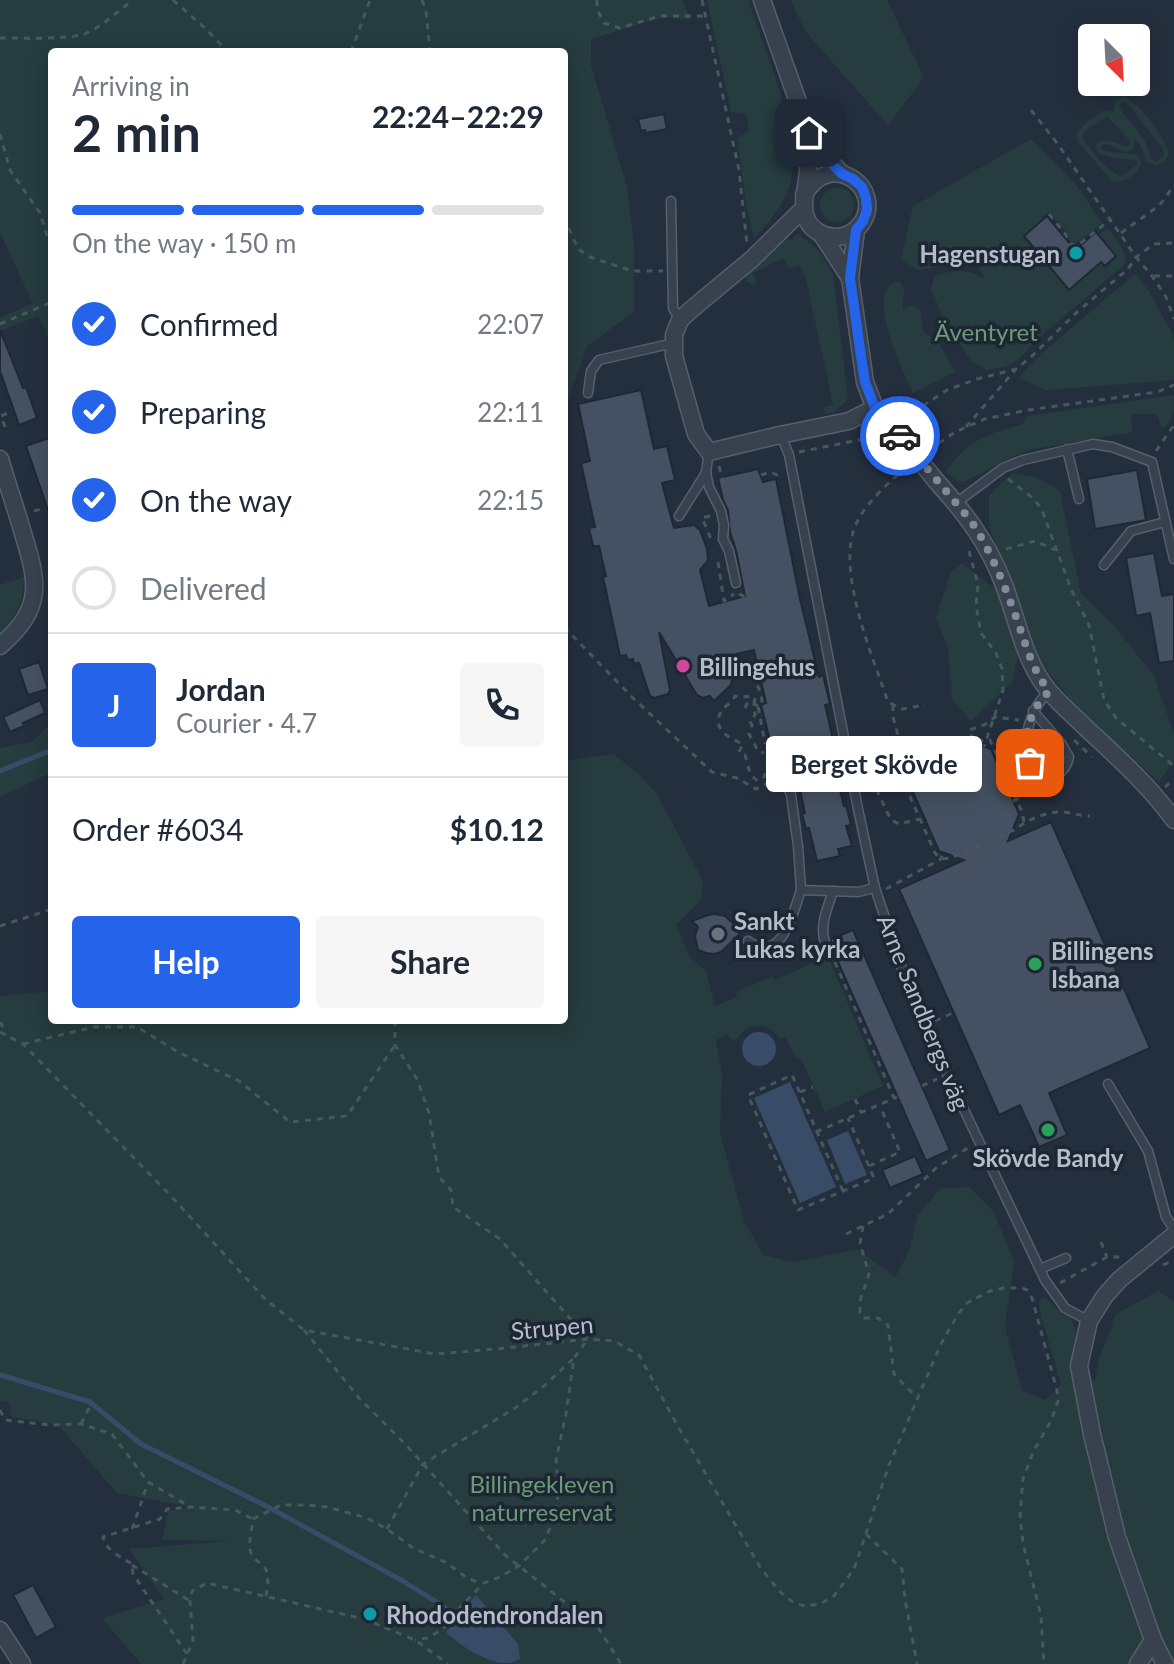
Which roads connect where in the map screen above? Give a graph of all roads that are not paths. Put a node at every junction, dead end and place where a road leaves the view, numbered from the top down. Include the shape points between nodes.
1 (762, 0) edge
2 (809, 133) junction
3 (842, 174) junction
4 (671, 201) dead end
5 (804, 202) junction
6 (856, 230) junction
7 (822, 235) junction
8 (850, 278) junction
9 (680, 320) junction
10 (674, 343) junction
11 (588, 393) dead end
12 (875, 408) junction
13 (780, 435) junction
14 (1067, 449) junction
15 (709, 452) junction
16 (0, 459) edge
17 (706, 472) junction
18 (1079, 499) dead end
19 (956, 503) junction
20 (679, 516) dead end
21 (1165, 522) junction
22 (1174, 559) edge
23 (1104, 565) dead end
24 (735, 588) road end
25 (0, 646) edge
26 (1049, 691) junction
27 (1033, 711) junction
28 (770, 752) road end
29 (1174, 820) edge
30 (875, 888) junction
31 (801, 890) junction
32 (833, 891) junction
33 (748, 941) dead end
34 (825, 942) road end
35 (1108, 1084) dead end
36 (1174, 1232) edge
37 (1066, 1258) dead end
38 (1040, 1269) junction
39 (1089, 1321) junction
40 (0, 1630) edge
41 (1153, 1640) junction
42 (22, 1664) edge
43 (1138, 1664) edge
44 (1165, 1664) edge

1 - 2 street
2 - 3 street
2 - 5 street
3 - 5 street via 819,177
3 - 6 street via 862,187 866,198 867,210
4 - 9 lane via 673,308
5 - 7 street via 806,219
5 - 9 street via 752,259
6 - 7 street via 839,237
6 - 8 street
7 - 8 street
8 - 12 street via 865,382
9 - 10 street
10 - 11 lane via 599,360 591,371
10 - 15 street via 696,434
12 - 13 street via 849,421
12 - 19 street, bridge
13 - 15 street
13 - 30 lane, Arne Sandbergs väg via 789,455
14 - 18 lane
14 - 19 lane via 1003,468
14 - 21 lane via 1102,445 1152,462
15 - 17 lane
16 - 25 street via 35,580 28,615
17 - 20 lane
17 - 24 lane via 721,511
19 - 26 street via 991,554 1029,657
21 - 22 lane
21 - 23 lane via 1131,531
26 - 27 lane
26 - 29 street
27 - 27 lane via 1026,737 1030,763 1041,775 1059,775 1069,757
28 - 31 lane via 791,795
30 - 32 lane
30 - 38 lane, Arne Sandbergs väg via 922,1021
31 - 32 lane
31 - 33 lane via 781,939 766,947
32 - 34 lane via 824,922
35 - 36 lane via 1148,1151
36 - 39 street via 1119,1280
37 - 38 lane
38 - 39 lane, Arne Sandbergs väg via 1065,1308
39 - 41 street via 1079,1366 1092,1434 1117,1537
40 - 42 street
41 - 43 street
41 - 44 street

